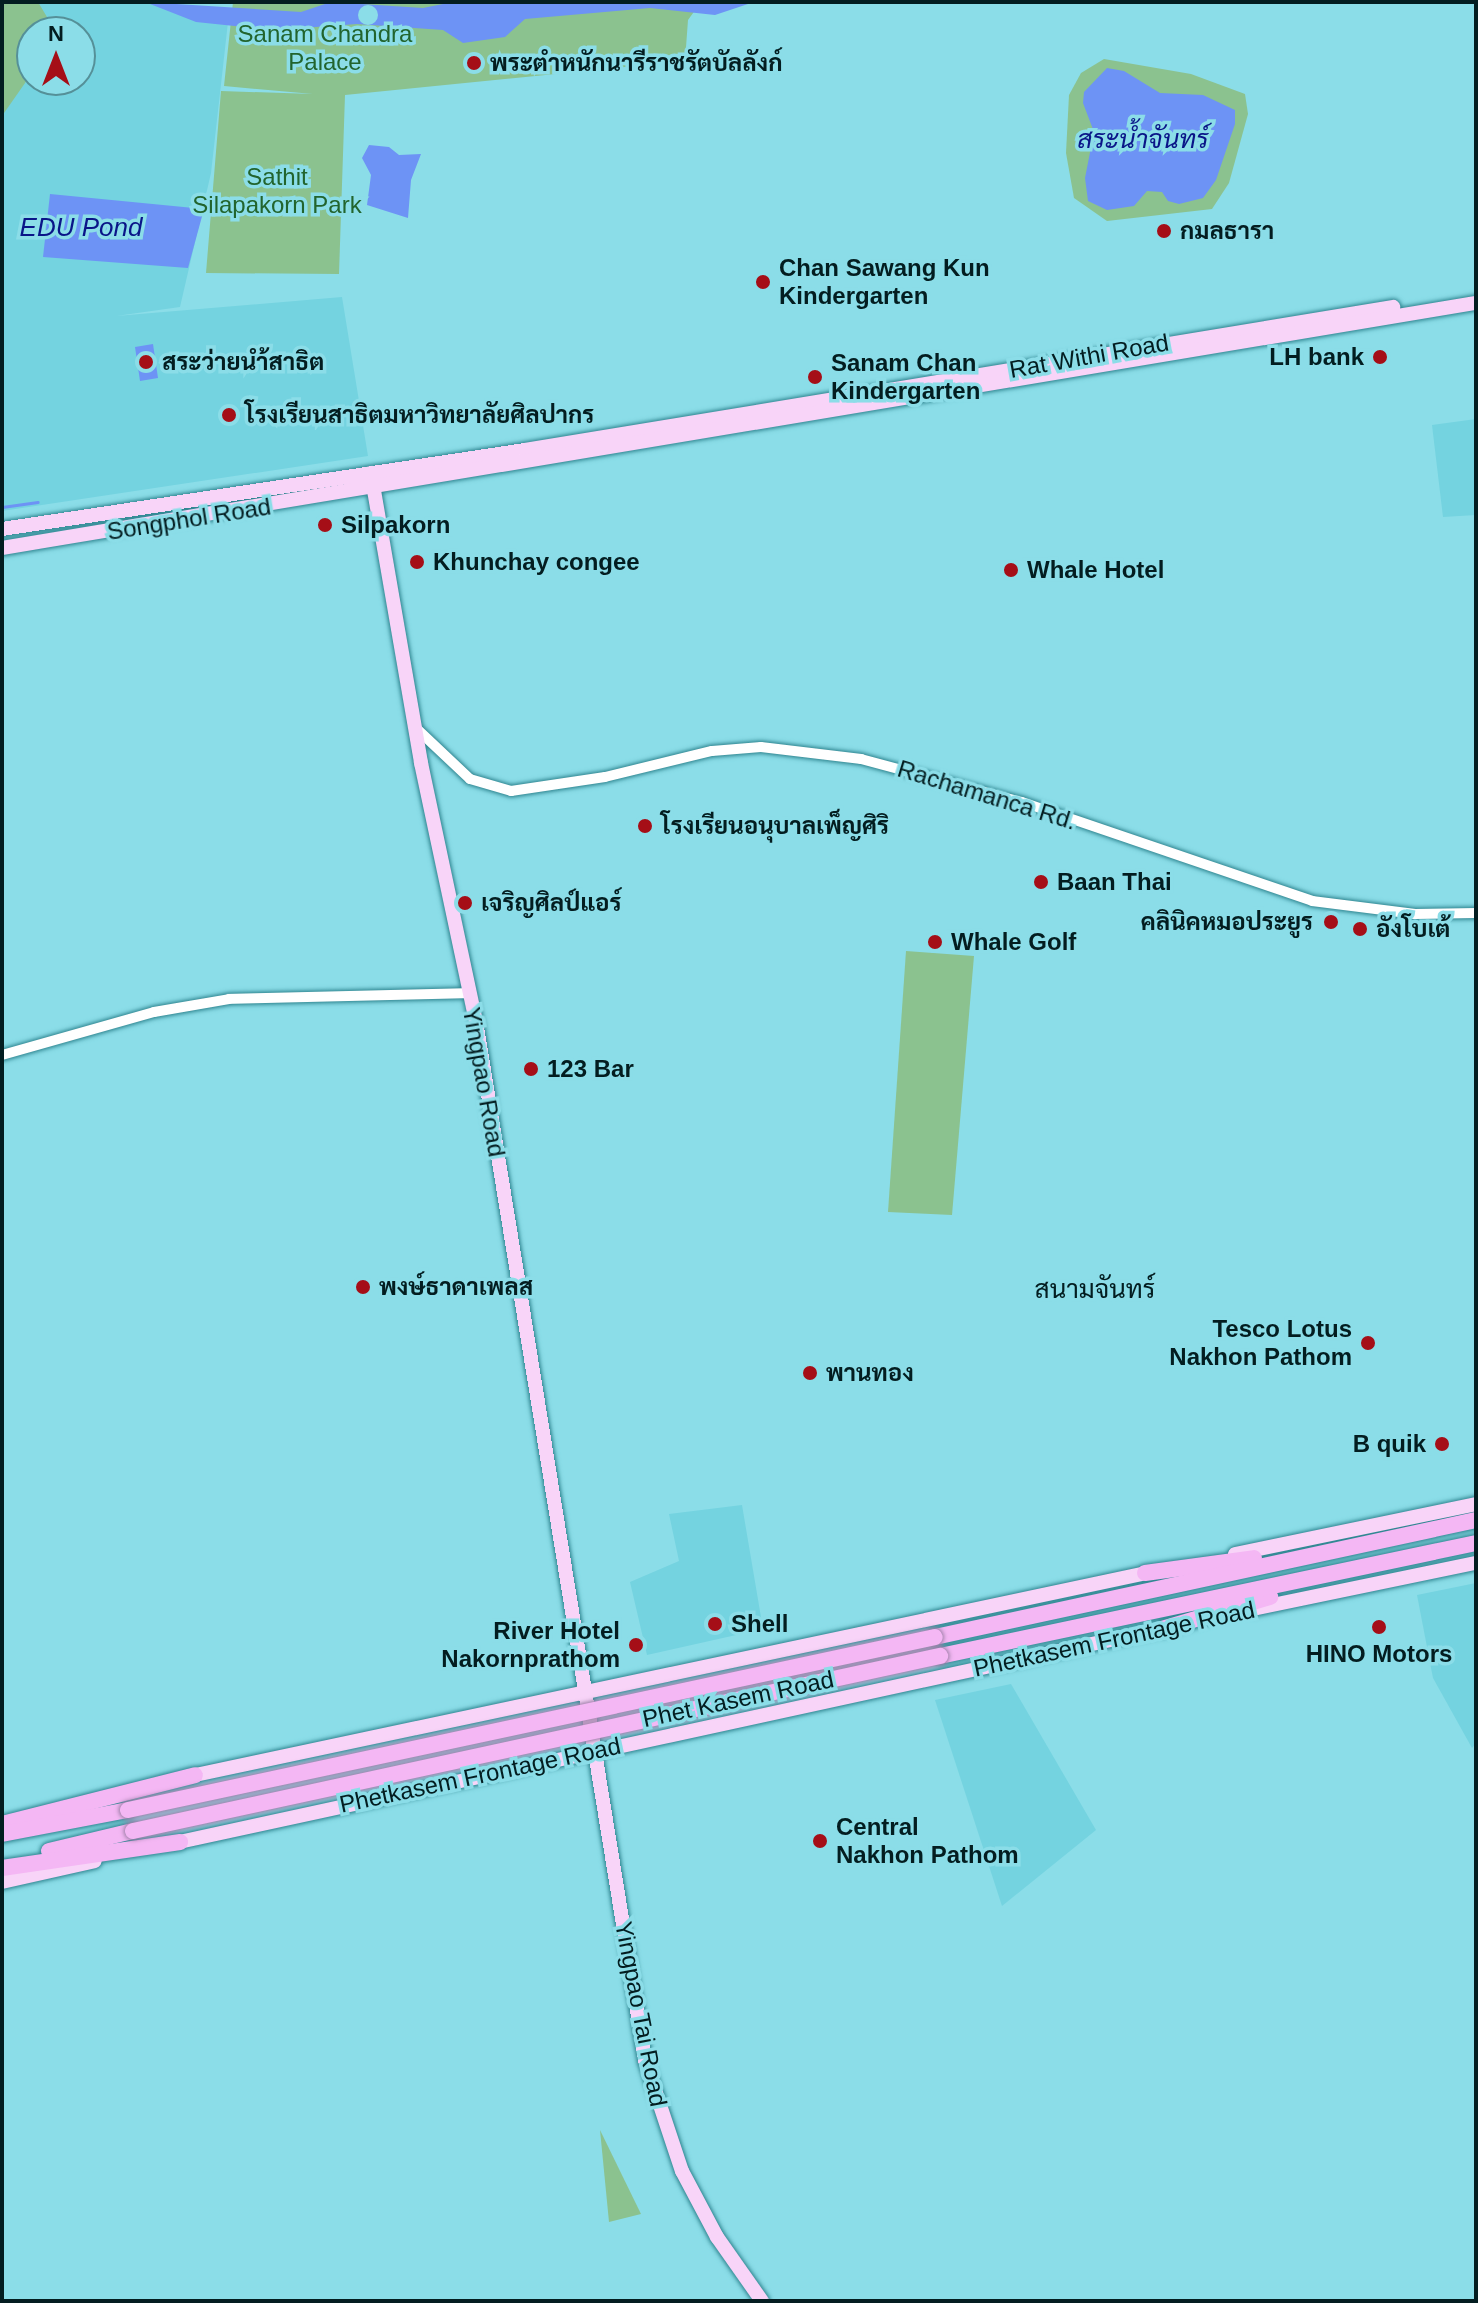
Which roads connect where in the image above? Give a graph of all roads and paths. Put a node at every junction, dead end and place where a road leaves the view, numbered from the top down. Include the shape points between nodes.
1 (1476, 294) edge
2 (1476, 303) edge
3 (935, 390) junction
4 (371, 473) junction
5 (376, 488) junction
6 (2, 529) edge
7 (2, 548) edge
8 (417, 729) junction
9 (1476, 913) edge
10 (469, 993) junction
11 (2, 1055) edge
12 (1476, 1504) edge
13 (1476, 1520) edge
14 (1373, 1542) junction
15 (1476, 1543) edge
16 (1476, 1563) edge
17 (1379, 1564) junction
18 (1145, 1573) junction
19 (1162, 1629) junction
20 (742, 1659) junction
21 (588, 1692) junction
22 (764, 1714) junction
23 (469, 1719) junction
24 (593, 1751) junction
25 (493, 1773) junction
26 (195, 1775) junction
27 (2, 1816) edge
28 (2, 1824) edge
29 (2, 1834) edge
30 (180, 1842) junction
31 (2, 1862) edge
32 (2, 1868) edge
33 (2, 1882) edge
34 (762, 2301) edge

1 - 3 main road, Rat Withi Road
2 - 3 main road, Rat Withi Road
3 - 4 main road, Rat Withi Road
3 - 5 main road, Rat Withi Road
4 - 5 main road, Yingpao Road
4 - 6 main road, Songphol Road
5 - 7 main road, Songphol Road
5 - 8 main road, Yingpao Road
8 - 9 street, Rachamanca Rd. via 470,779 511,791 605,777 712,751 761,747 861,759 949,779 1312,901 1415,914
8 - 10 main road, Yingpao Road
10 - 11 street via 229,999 154,1012
10 - 21 main road, Yingpao Road
12 - 18 main road
13 - 14 highway, Phet Kasem Road
14 - 18 highway
14 - 29 highway, Phet Kasem Road, bridge
15 - 17 highway, Phet Kasem Road
16 - 19 main road, Phetkasem Frontage Road
17 - 19 highway
17 - 31 highway, Phet Kasem Road, bridge
18 - 20 main road
19 - 22 main road, Phetkasem Frontage Road
20 - 21 main road
20 - 22 main road via 693,1681 684,1688 680,1705 686,1714 702,1719
21 - 23 main road
21 - 24 main road, Yingpao Road
22 - 24 main road, Phetkasem Frontage Road
23 - 25 main road via 503,1717 518,1729 516,1751
23 - 26 main road
24 - 25 main road, Phetkasem Frontage Road
24 - 34 main road, Yingpao Tai Road via 654,2098 699,2204
25 - 30 main road, Phetkasem Frontage Road
26 - 27 main road
26 - 28 highway
30 - 32 highway
30 - 33 main road, Phetkasem Frontage Road

